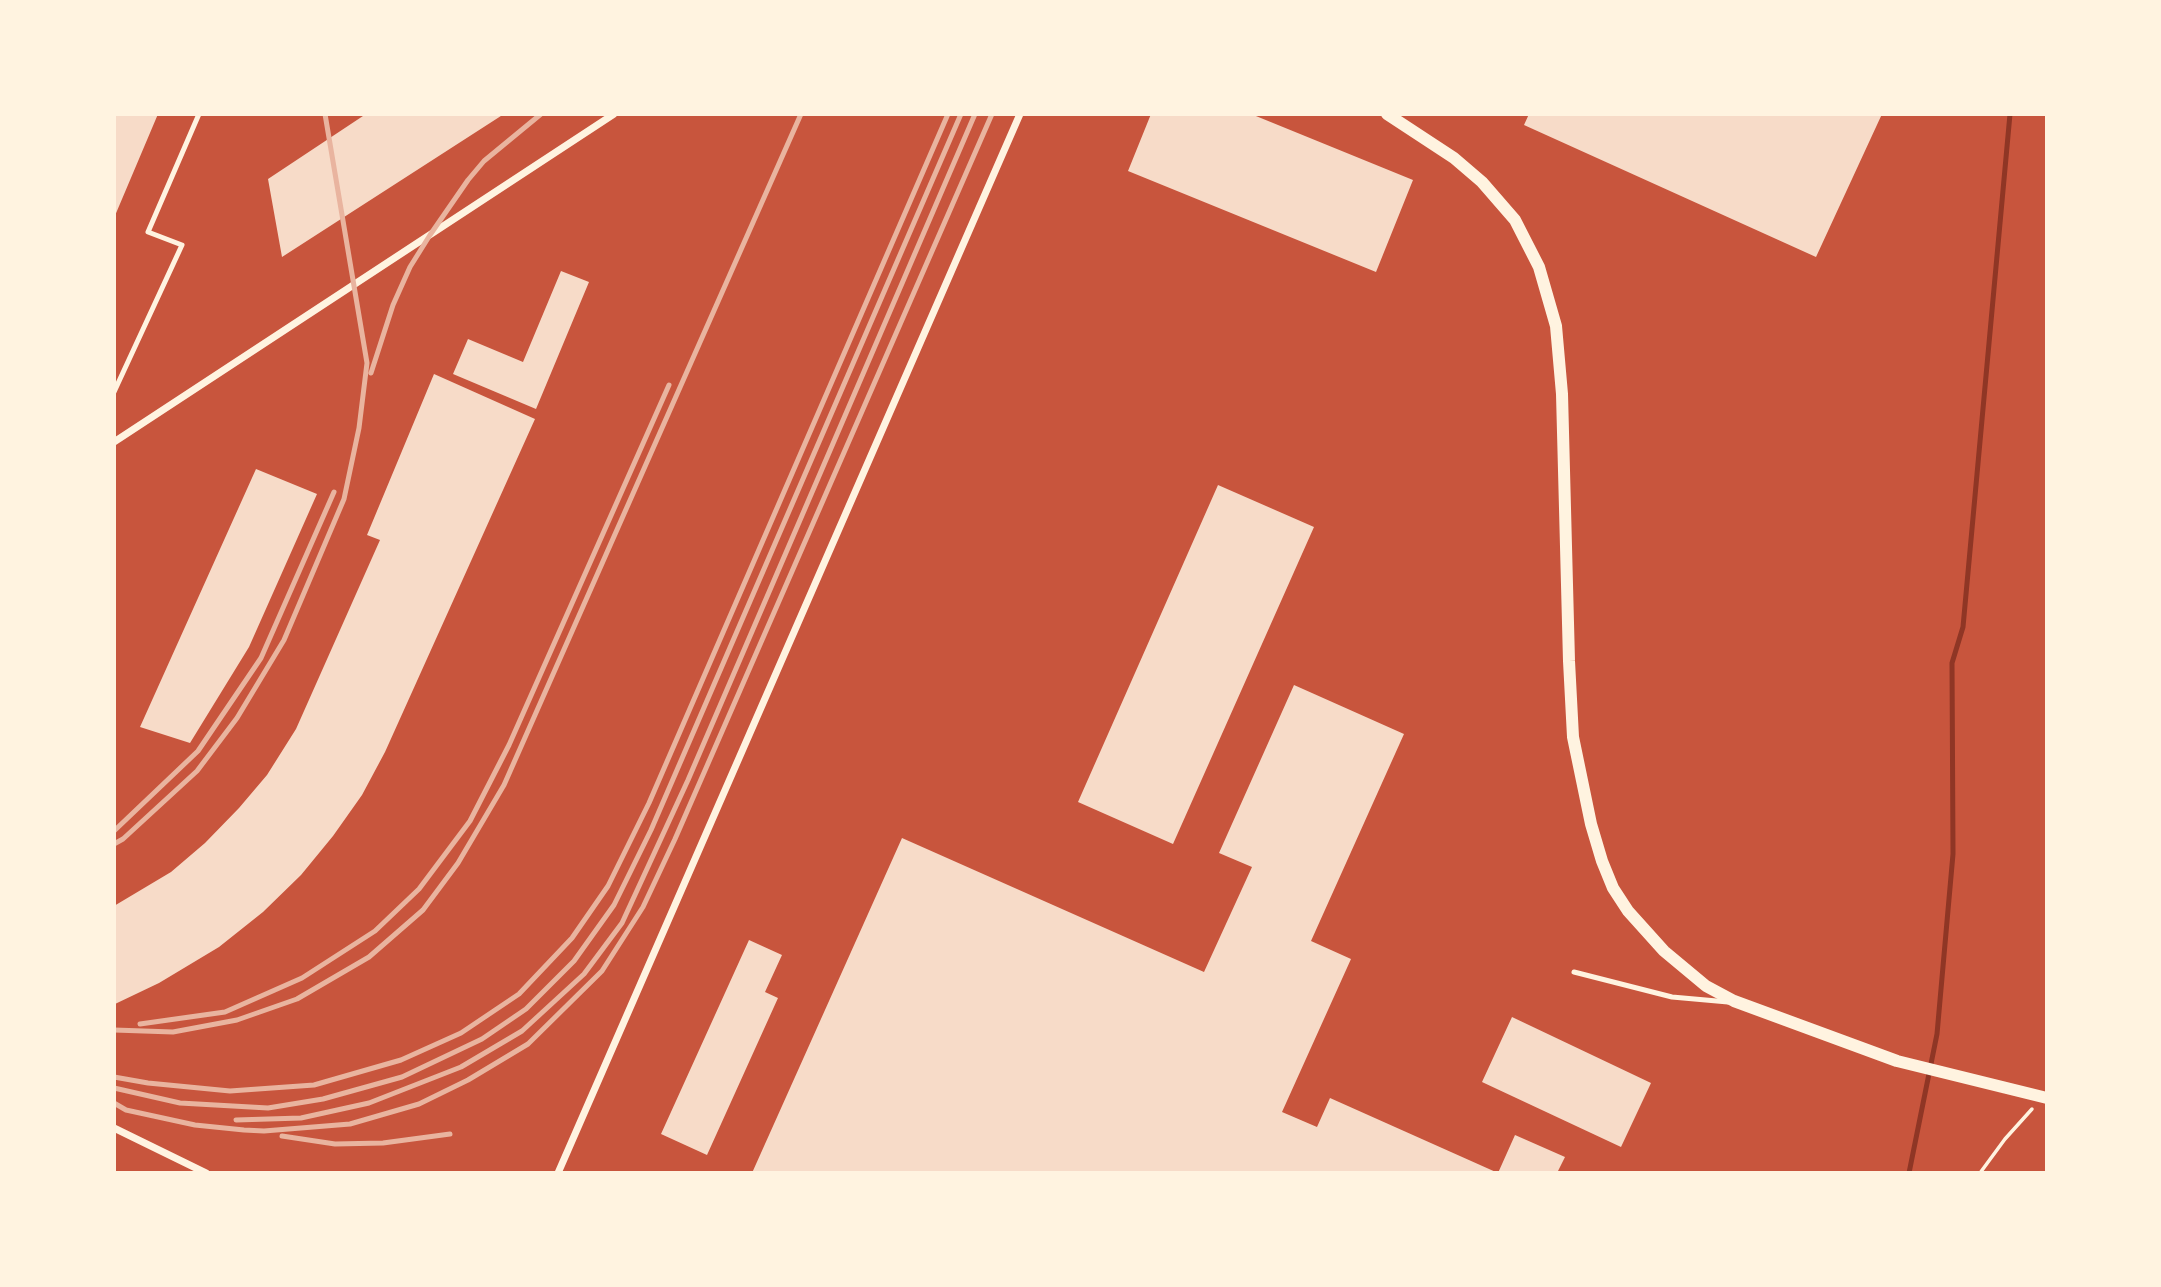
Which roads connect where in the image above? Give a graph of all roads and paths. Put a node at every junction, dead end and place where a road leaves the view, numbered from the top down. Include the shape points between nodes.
1 (199, 114) edge
2 (614, 114) edge
3 (1020, 114) edge
4 (1387, 114) edge
5 (114, 392) edge
6 (114, 442) edge
7 (1574, 972) dead end
8 (1738, 1003) junction
9 (2045, 1098) edge
10 (114, 1129) edge
11 (206, 1173) edge
12 (558, 1173) edge
13 (1980, 1173) edge

1 - 5 lane via 148,232 181,245
2 - 6 street
3 - 12 street
4 - 8 street via 1482,182 1515,220 1539,267 1556,326 1560,367 1573,737 1591,824 1613,888 1645,931 1684,969
7 - 8 lane via 1672,998
8 - 9 street via 1897,1061
9 - 13 path
10 - 11 street

